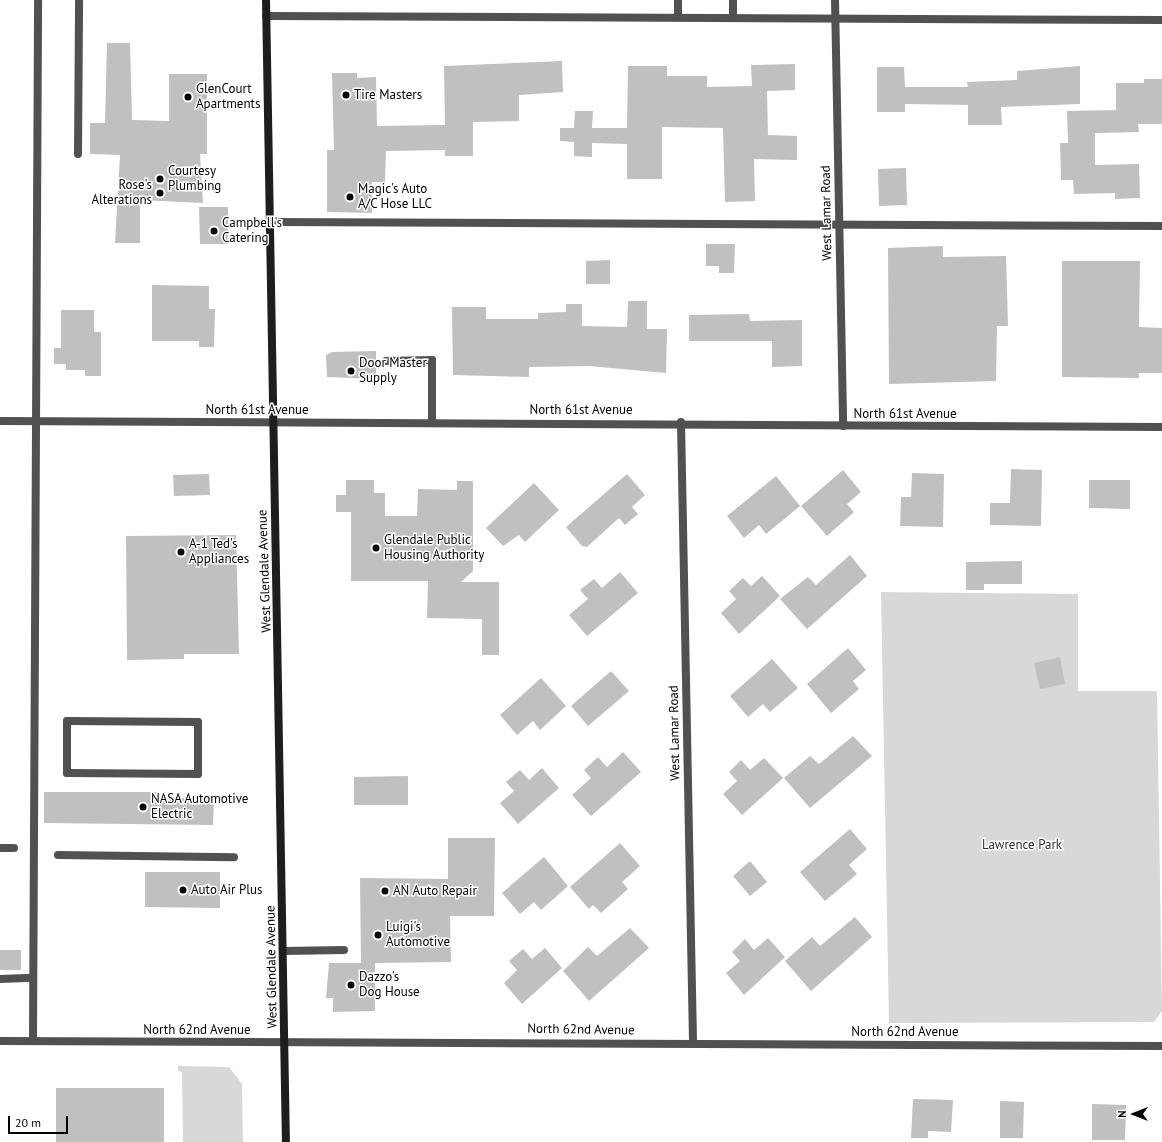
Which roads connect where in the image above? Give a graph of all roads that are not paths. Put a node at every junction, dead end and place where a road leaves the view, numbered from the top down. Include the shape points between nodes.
1 (38, 0) edge
2 (78, 0) edge
3 (266, 0) edge
4 (678, 0) edge
5 (733, 0) edge
6 (835, 0) edge
7 (266, 16) junction
8 (678, 16) junction
9 (733, 18) junction
10 (836, 19) junction
11 (1162, 20) edge
12 (78, 154) dead end
13 (270, 222) junction
14 (839, 224) junction
15 (1162, 226) edge
16 (386, 361) dead end
17 (0, 421) edge
18 (432, 421) junction
19 (36, 422) junction
20 (273, 422) junction
21 (681, 422) junction
22 (843, 426) junction
23 (1162, 427) edge
24 (67, 773) joint
25 (0, 848) edge
26 (14, 848) dead end
27 (58, 855) dead end
28 (234, 857) dead end
29 (344, 950) dead end
30 (284, 951) junction
31 (33, 978) junction
32 (0, 979) edge
33 (0, 1041) edge
34 (33, 1041) junction
35 (285, 1041) junction
36 (693, 1043) junction
37 (1162, 1046) edge
38 (286, 1142) edge

1 - 19 street
2 - 12 street
3 - 7 main road, West Glendale Avenue
4 - 8 street
5 - 9 street
6 - 10 street, West Lamar Road
7 - 8 street
7 - 13 main road, West Glendale Avenue
8 - 9 street
9 - 10 street
10 - 11 street
10 - 14 street, West Lamar Road
13 - 14 street
13 - 20 main road, West Glendale Avenue
14 - 15 street
14 - 22 street, West Lamar Road
16 - 18 street via 432,360
17 - 19 street, North 61st Avenue
18 - 20 street, North 61st Avenue
18 - 21 street, North 61st Avenue
19 - 20 street, North 61st Avenue
19 - 31 street
20 - 30 main road, West Glendale Avenue
21 - 22 street, North 61st Avenue
21 - 36 street, West Lamar Road
22 - 23 street, North 61st Avenue
24 - 24 street via 198,774 198,722 67,721
25 - 26 street
27 - 28 street
29 - 30 street
30 - 35 main road, West Glendale Avenue
31 - 32 street
31 - 34 street
33 - 34 street, North 62nd Avenue
34 - 35 street, North 62nd Avenue
35 - 36 street, North 62nd Avenue
35 - 38 main road, West Glendale Avenue
36 - 37 street, North 62nd Avenue

